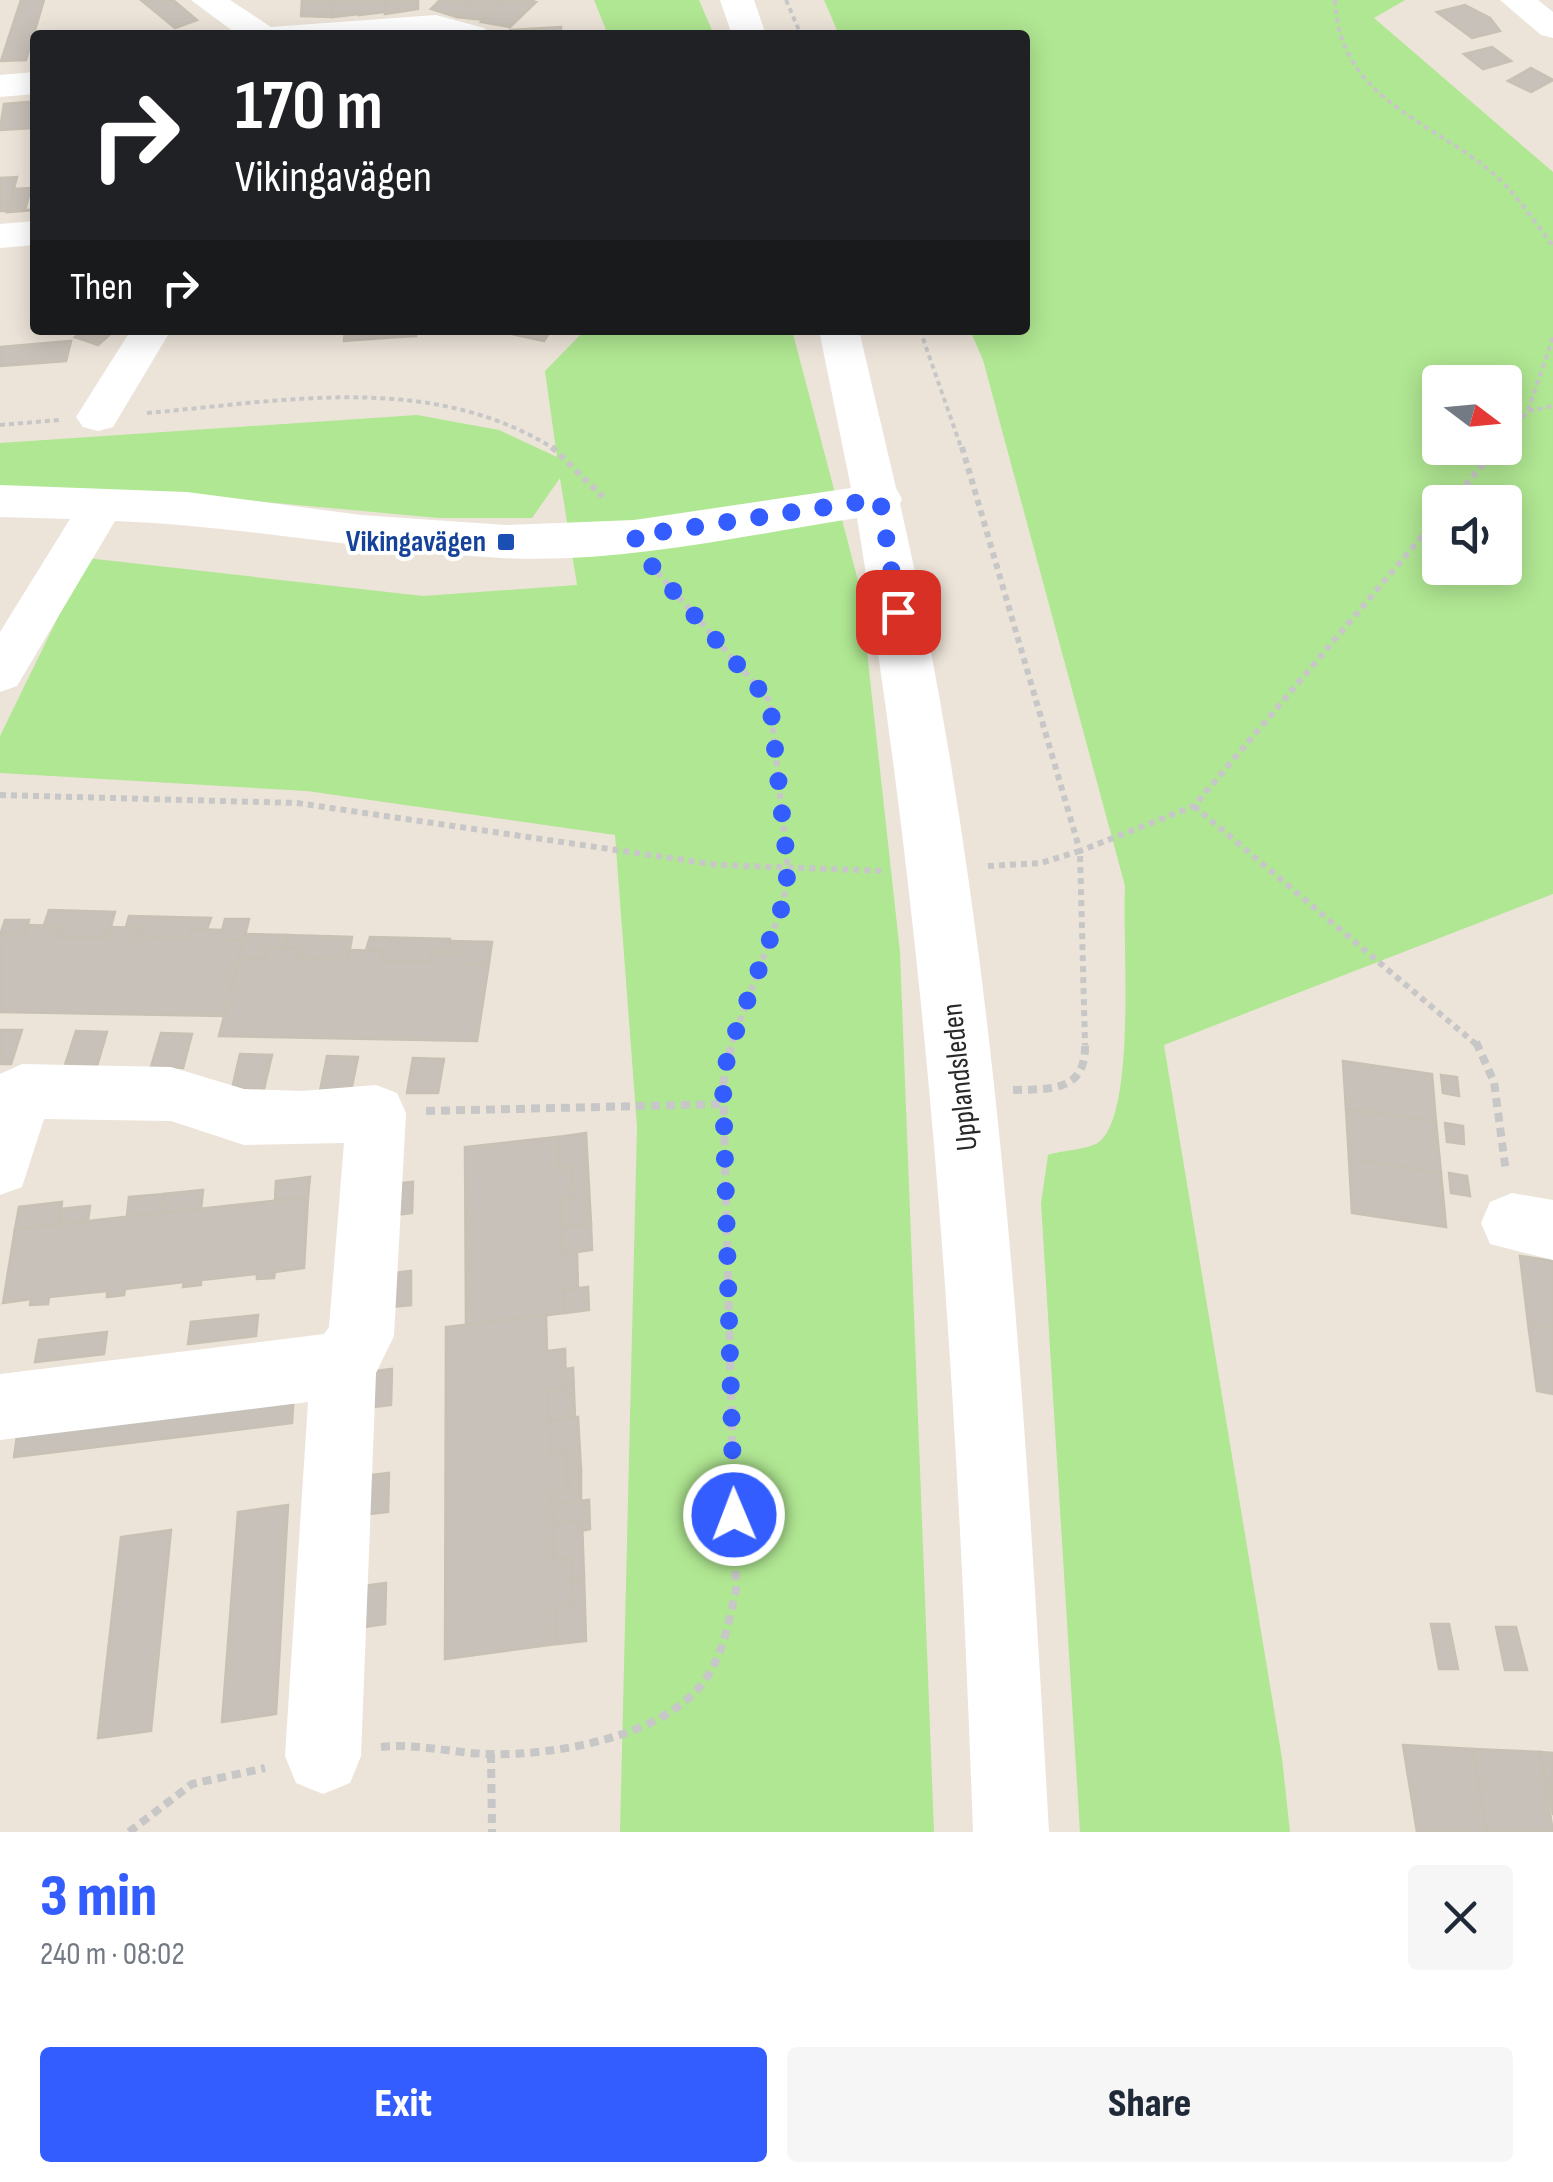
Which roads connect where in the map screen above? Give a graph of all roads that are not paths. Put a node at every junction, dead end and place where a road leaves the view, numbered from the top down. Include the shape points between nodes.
1 (208, 0) edge
2 (737, 0) edge
3 (1518, 0) edge
4 (1553, 28) edge
5 (254, 30) edge
6 (366, 30) edge
7 (452, 30) edge
8 (746, 30) edge
9 (30, 84) edge
10 (0, 86) edge
11 (30, 233) edge
12 (0, 236) edge
13 (147, 335) edge
14 (841, 335) edge
15 (98, 417) road end
16 (880, 499) junction
17 (0, 500) edge
18 (102, 504) junction
19 (0, 672) edge
20 (11, 1091) edge
21 (0, 1166) edge
22 (343, 1365) junction
23 (0, 1407) edge
24 (323, 1756) road end
25 (1012, 1832) edge

1 - 5 street
2 - 8 street
3 - 4 street
6 - 7 street
9 - 10 street
11 - 12 street
13 - 15 street
14 - 16 street, Upplandsleden
16 - 18 street via 558,542 448,540
16 - 25 street, Upplandsleden via 940,874 962,1092 996,1484
17 - 18 street
18 - 19 street
20 - 21 street
20 - 22 street via 171,1094 244,1117 376,1113 362,1336
22 - 23 street
22 - 24 street

